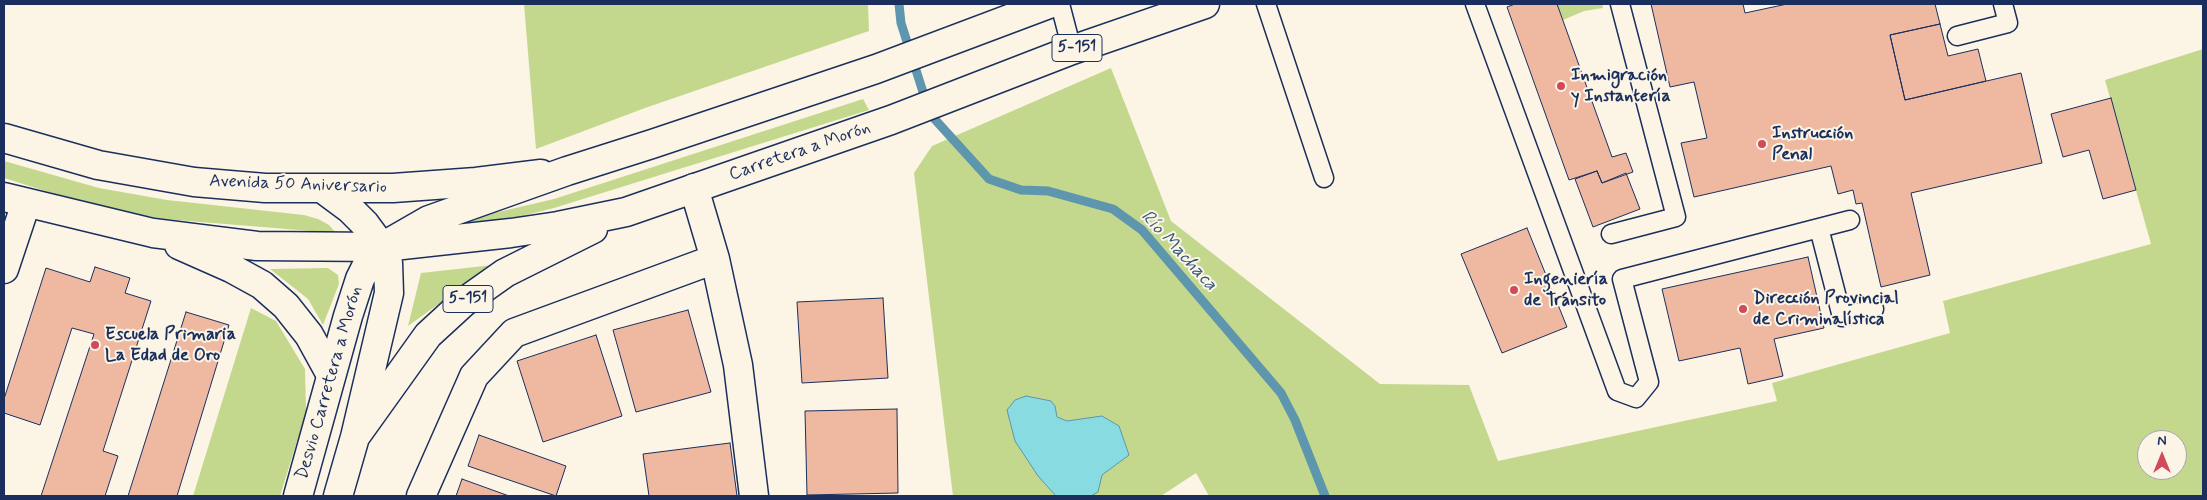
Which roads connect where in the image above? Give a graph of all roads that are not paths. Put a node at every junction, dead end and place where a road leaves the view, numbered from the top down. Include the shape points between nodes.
1 (1048, 4) edge
2 (1060, 4) edge
3 (1206, 4) edge
4 (1266, 4) edge
5 (1475, 4) edge
6 (1620, 4) edge
7 (2003, 4) edge
8 (1958, 36) dead end
9 (1072, 50) junction
10 (4, 138) edge
11 (567, 171) junction
12 (1324, 178) dead end
13 (694, 188) junction
14 (324, 189) junction
15 (15, 200) edge
16 (626, 212) junction
17 (1850, 220) dead end
18 (1819, 228) junction
19 (153, 233) junction
20 (1611, 234) dead end
21 (382, 247) junction
22 (715, 259) junction
23 (4, 269) edge
24 (1874, 309) dead end
25 (331, 375) junction
26 (355, 438) junction
27 (298, 496) edge
28 (338, 496) edge
29 (421, 496) edge
30 (754, 496) edge

1 - 11 main road via 876,69
2 - 9 lane
3 - 9 main road, Carretera a Morón / 5-151
4 - 12 lane
5 - 18 lane via 1617,391 1636,398 1649,382 1622,279
6 - 20 lane via 1676,217
7 - 8 lane via 2008,23
9 - 13 main road, Carretera a Morón / 5-151 via 891,120
10 - 14 main road, Avenida 50 Aniversario via 98,165 194,182
11 - 14 main road, Avenida 50 Aniversario via 467,183
11 - 21 main road, Desvio Carretera a Morón via 429,220
13 - 16 main road, Carretera a Morón / 5-151
13 - 22 main road
14 - 21 main road, 5-151 via 365,224
15 - 19 main road
15 - 23 main road
16 - 21 main road, Carretera a Morón / 5-151 via 511,233
16 - 26 main road, 5-151 via 505,273 464,302 428,335
17 - 18 lane
18 - 24 lane via 1842,317
19 - 21 main road via 257,246
19 - 25 main road via 262,285 286,306 310,335
21 - 25 main road, Desvio Carretera a Morón via 370,259 360,279
21 - 26 main road, Desvio Carretera a Morón / 5-151 via 388,264 389,293
22 - 29 main road via 514,333 474,376
22 - 30 main road via 738,366
25 - 27 main road, Desvio Carretera a Morón
26 - 28 main road, Desvio Carretera a Morón / 5-151

